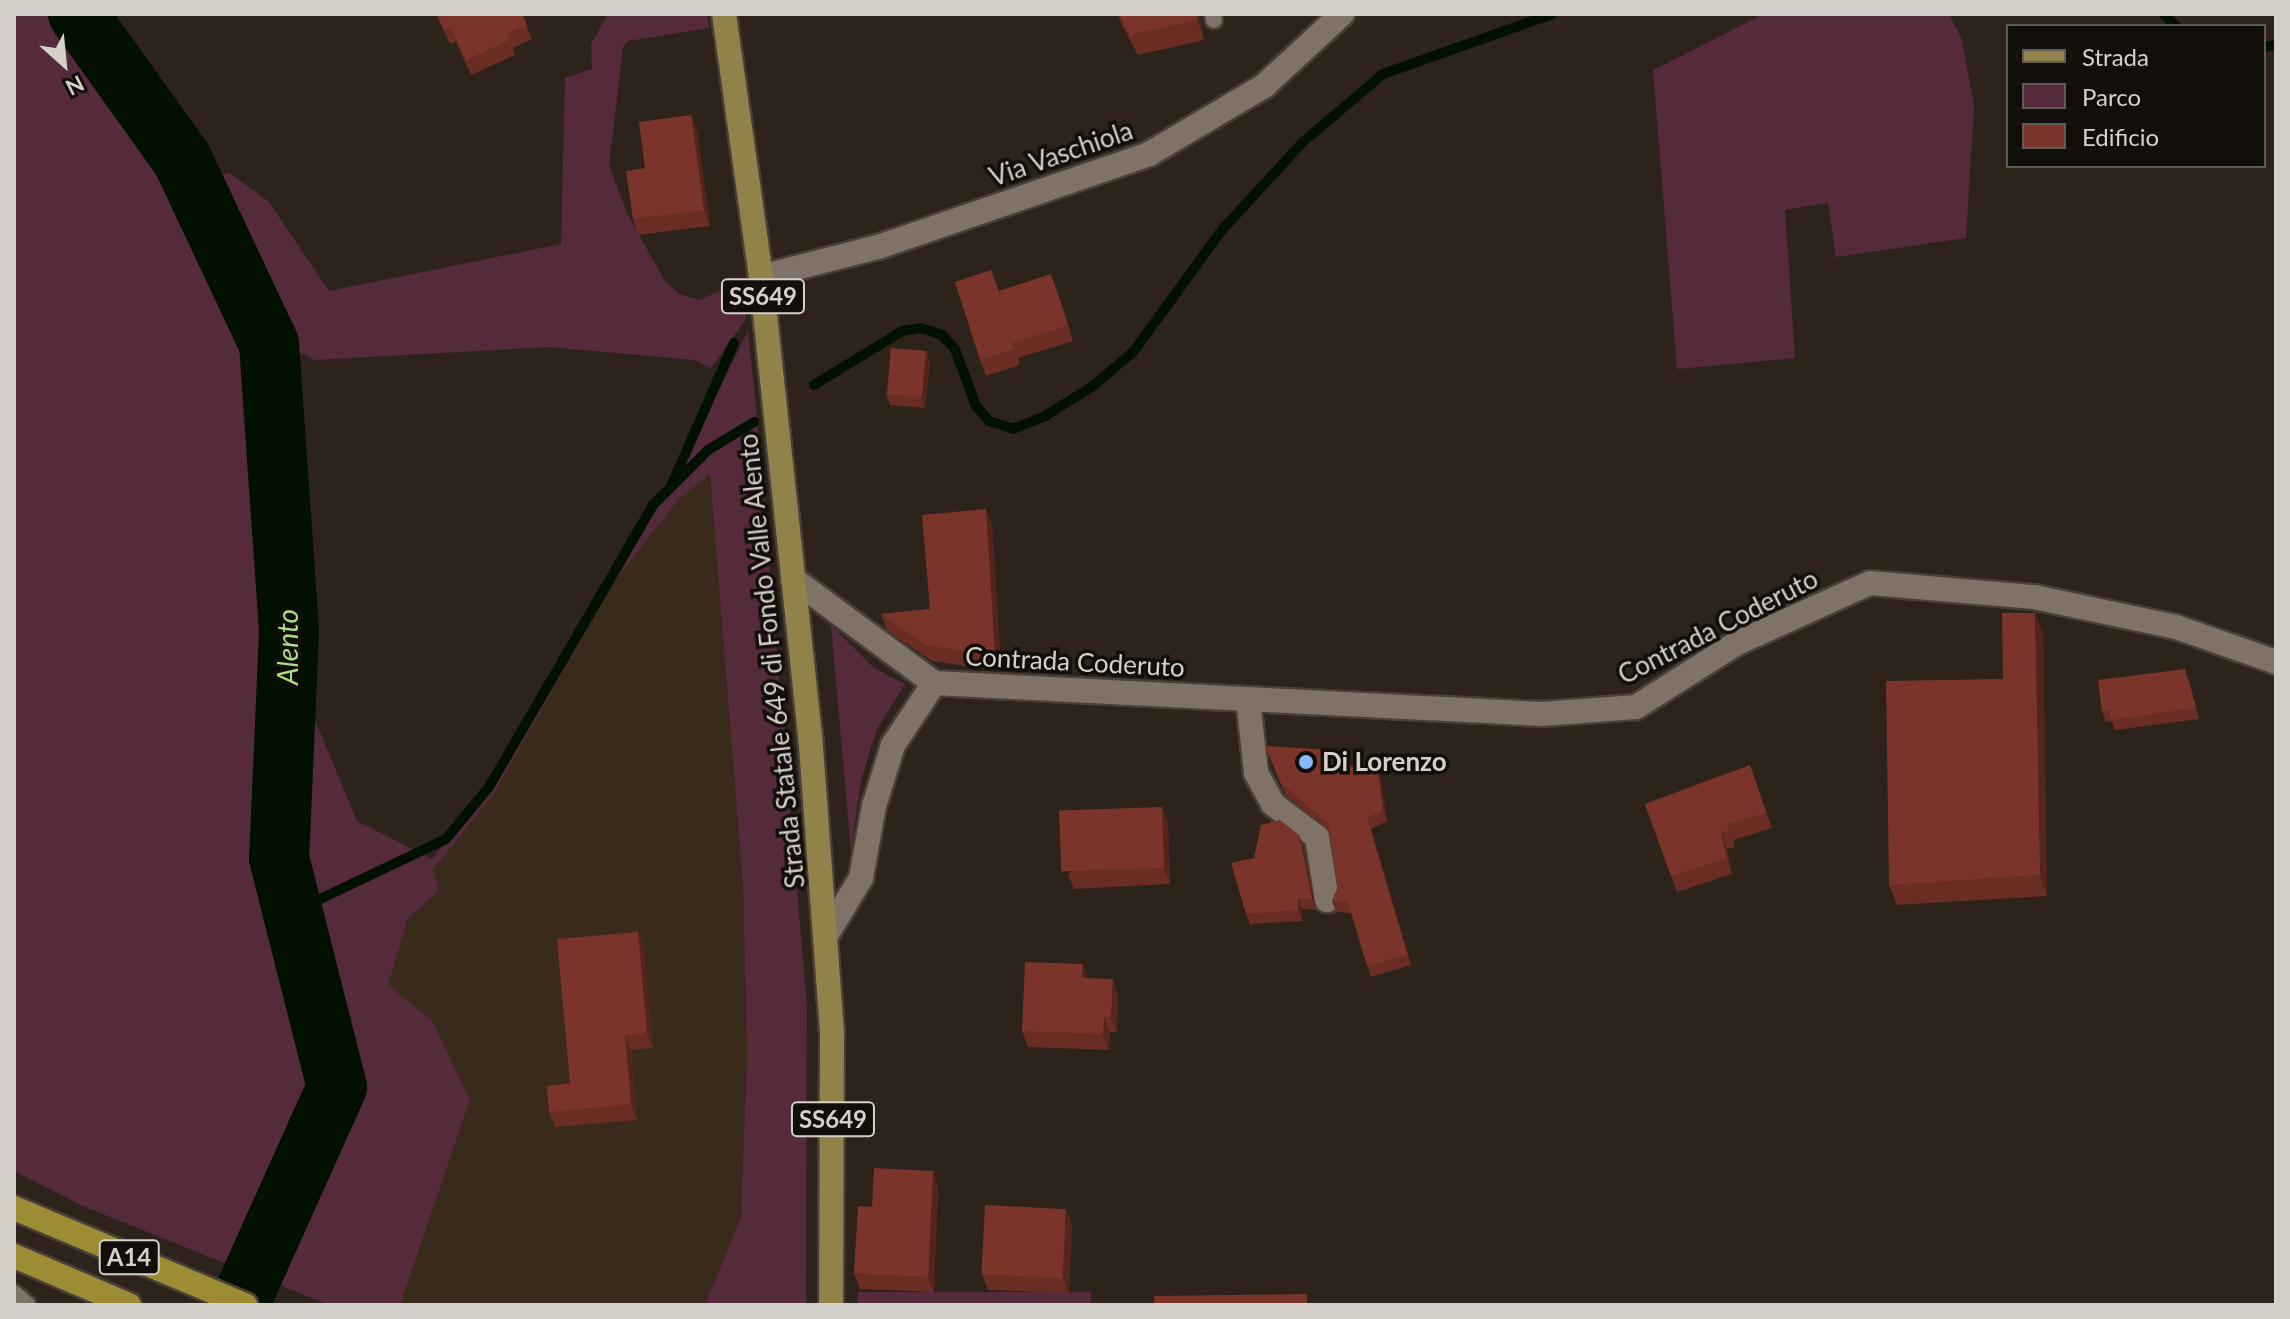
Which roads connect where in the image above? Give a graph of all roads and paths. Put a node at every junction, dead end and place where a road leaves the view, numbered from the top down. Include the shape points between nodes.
1 (724, 14) edge
2 (1342, 14) edge
3 (761, 277) junction
4 (793, 579) junction
5 (2276, 662) edge
6 (934, 683) junction
7 (1248, 699) junction
8 (1327, 900) dead end
9 (827, 934) junction
10 (14, 1208) edge
11 (14, 1256) edge
12 (14, 1293) edge
13 (28, 1305) edge
14 (129, 1305) edge
15 (245, 1305) edge
16 (831, 1305) edge

1 - 3 main road, Strada Statale 649 di Fondo Valle Alento / SS649
2 - 3 street, Via Vaschiola via 1264,86 1149,154 878,247
3 - 4 main road, Strada Statale 649 di Fondo Valle Alento / SS649
4 - 6 street, Contrada Coderuto
4 - 9 main road, Strada Statale 649 di Fondo Valle Alento / SS649
5 - 7 street, Contrada Coderuto via 2176,627 2034,597 1870,583 1737,643 1636,707 1542,714
6 - 7 street, Contrada Coderuto
6 - 9 street, Contrada Coderuto via 893,745 874,806 861,878
7 - 8 street via 1256,773 1273,804 1317,837
9 - 16 main road, Strada Statale 649 di Fondo Valle Alento / SS649 via 833,1112
10 - 15 highway, A14
11 - 14 highway, A14
12 - 13 lane

